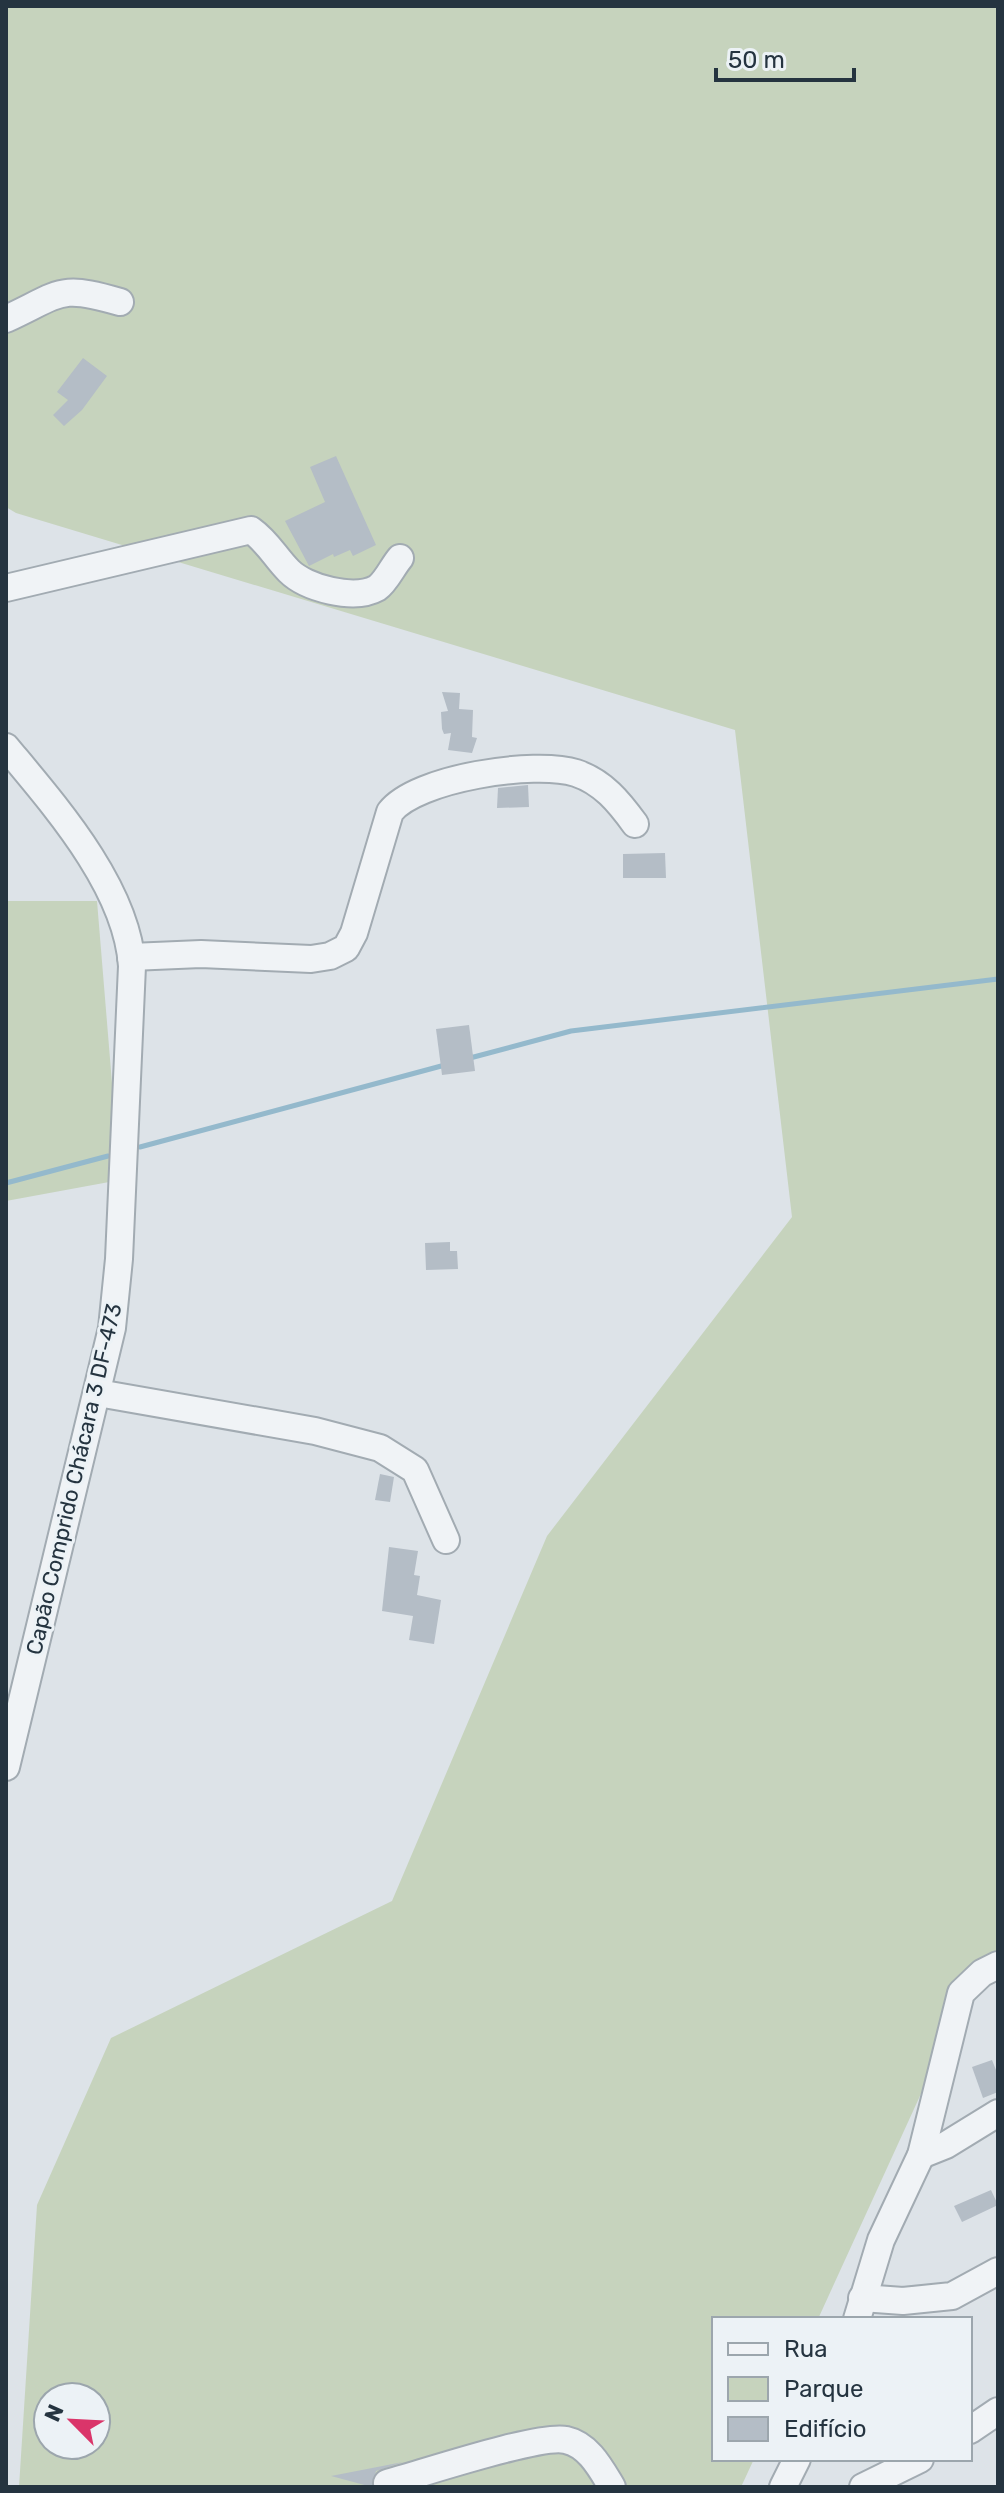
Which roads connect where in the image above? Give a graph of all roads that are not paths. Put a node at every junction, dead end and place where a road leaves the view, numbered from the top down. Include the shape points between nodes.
1 (120, 302) dead end
2 (6, 319) edge
3 (400, 558) dead end
4 (6, 588) edge
5 (6, 747) edge
6 (635, 824) dead end
7 (131, 957) junction
8 (98, 1393) junction
9 (446, 1540) dead end
10 (6, 1767) edge
11 (998, 1965) edge
12 (998, 2113) edge
13 (921, 2155) junction
14 (998, 2271) edge
15 (860, 2308) edge
16 (998, 2411) edge
17 (972, 2429) edge
18 (796, 2461) edge
19 (916, 2461) edge
20 (387, 2483) dead end
21 (612, 2487) edge
22 (783, 2487) edge
23 (863, 2487) edge

1 - 2 street via 78,290 61,292
3 - 4 street via 378,587 361,592 311,588 251,530
5 - 7 street, Capão Comprido Chácara 3 DF-473 via 101,874 123,921
6 - 7 street via 595,781 545,766 412,793 390,812 346,948 311,959
7 - 8 street, Capão Comprido Chácara 3 DF-473 via 119,1259
8 - 9 street via 315,1431 380,1448 415,1470
8 - 10 street, Capão Comprido Chácara 3 DF-473
11 - 13 street via 961,1993
12 - 13 street
13 - 15 street via 894,2209
14 - 15 street via 952,2296
16 - 17 street
18 - 22 street
19 - 23 street
20 - 21 street via 533,2442 565,2439 594,2458

